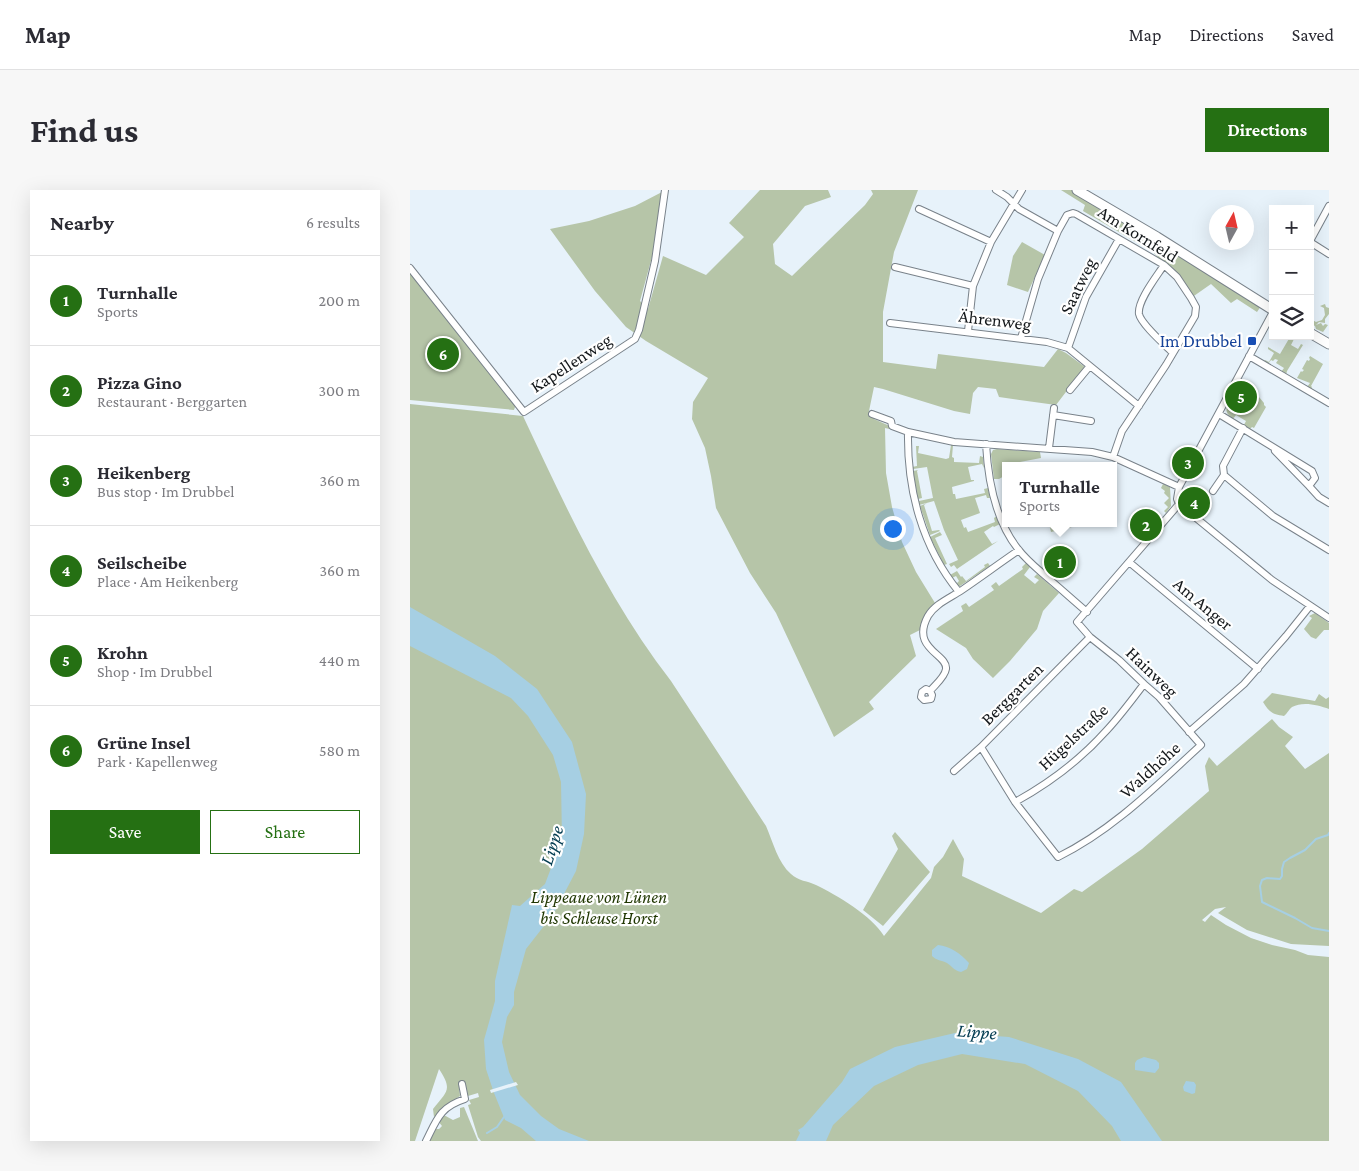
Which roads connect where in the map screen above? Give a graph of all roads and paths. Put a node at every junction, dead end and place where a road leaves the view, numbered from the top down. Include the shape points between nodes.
1 (665, 190) edge
2 (996, 190) edge
3 (1022, 190) edge
4 (1078, 190) edge
5 (1013, 203) junction
6 (1329, 206) edge
7 (919, 209) dead end
8 (1058, 231) junction
9 (1314, 234) edge
10 (1119, 239) junction
11 (991, 242) junction
12 (1314, 245) edge
13 (1329, 254) edge
14 (1164, 265) junction
15 (895, 267) dead end
16 (410, 268) edge
17 (973, 286) junction
18 (1269, 308) edge
19 (1269, 318) edge
20 (890, 323) dead end
21 (968, 332) junction
22 (1314, 335) edge
23 (1021, 338) junction
24 (1329, 344) edge
25 (1068, 348) junction
26 (1173, 353) junction
27 (1249, 356) junction
28 (1089, 367) junction
29 (1070, 390) dead end
30 (1329, 403) edge
31 (1139, 406) junction
32 (872, 414) dead end
33 (1219, 414) junction
34 (1091, 421) dead end
35 (1243, 428) junction
36 (908, 432) junction
37 (986, 444) junction
38 (1268, 444) junction
39 (1049, 448) junction
40 (1113, 457) junction
41 (1224, 475) junction
42 (1310, 486) junction
43 (1179, 487) junction
44 (1213, 491) dead end
45 (1329, 503) edge
46 (1179, 504) junction
47 (1002, 518) edge
48 (1006, 527) edge
49 (1019, 550) junction
50 (1329, 550) edge
51 (1129, 562) junction
52 (959, 592) junction
53 (1310, 606) junction
54 (1087, 612) junction
55 (1329, 618) edge
56 (1090, 637) junction
57 (1258, 669) junction
58 (1144, 684) junction
59 (930, 690) dead end
60 (1189, 732) junction
61 (981, 747) junction
62 (954, 771) dead end
63 (1015, 802) junction
64 (462, 1084) dead end
65 (426, 1141) edge

1 - 16 street, Kapellenweg via 655,261 635,339 524,412
2 - 5 street
3 - 5 street
4 - 18 street
5 - 8 street
5 - 11 street
6 - 9 street
7 - 11 street
8 - 10 street, Am Kornfeld via 1067,216 1073,213
8 - 23 street, Am Kornfeld via 1038,280
10 - 14 street, Am Kornfeld
10 - 25 street, Saatweg via 1086,297
11 - 17 street
12 - 13 street
14 - 26 street, Am Kornfeld via 1177,277 1196,307 1195,316
14 - 26 street via 1141,302 1139,314
15 - 17 street
17 - 21 street
19 - 27 street
20 - 21 street, Ährenweg
21 - 23 street, Ährenweg
22 - 24 street
23 - 25 street, Ährenweg
25 - 28 street, Ährenweg
26 - 31 street, Am Kornfeld
27 - 30 street
27 - 33 street
28 - 29 street
28 - 31 street, Ährenweg
31 - 40 street, Am Kornfeld via 1122,431
32 - 36 street
33 - 35 street
33 - 43 street
34 - 39 street via 1054,412
35 - 38 street
35 - 41 street via 1223,466
36 - 37 street via 954,442
36 - 52 street via 910,473 924,532 940,566
37 - 39 street
37 - 47 street via 987,470
38 - 42 street
38 - 42 street via 1312,471 1315,478
39 - 40 street
40 - 43 street
41 - 44 street
41 - 50 street via 1273,516
42 - 45 street
43 - 46 street
46 - 51 street
46 - 53 street via 1272,580
48 - 49 street
49 - 52 street
49 - 54 street
51 - 54 street
51 - 57 street, Am Anger
52 - 59 street via 938,605 924,626 925,642 946,668
53 - 55 street
53 - 57 street, Waldhöhe
54 - 56 street via 1077,622
56 - 58 street, Hainweg
56 - 61 street, Berggarten
57 - 60 street, Waldhöhe
58 - 60 street, Hainweg
58 - 63 street, Hügelstraße via 1107,731 1081,755
60 - 63 street, Waldhöhe via 1201,745 1116,821 1058,857
61 - 62 street, Berggarten
61 - 63 street
64 - 65 street via 465,1099 447,1107

